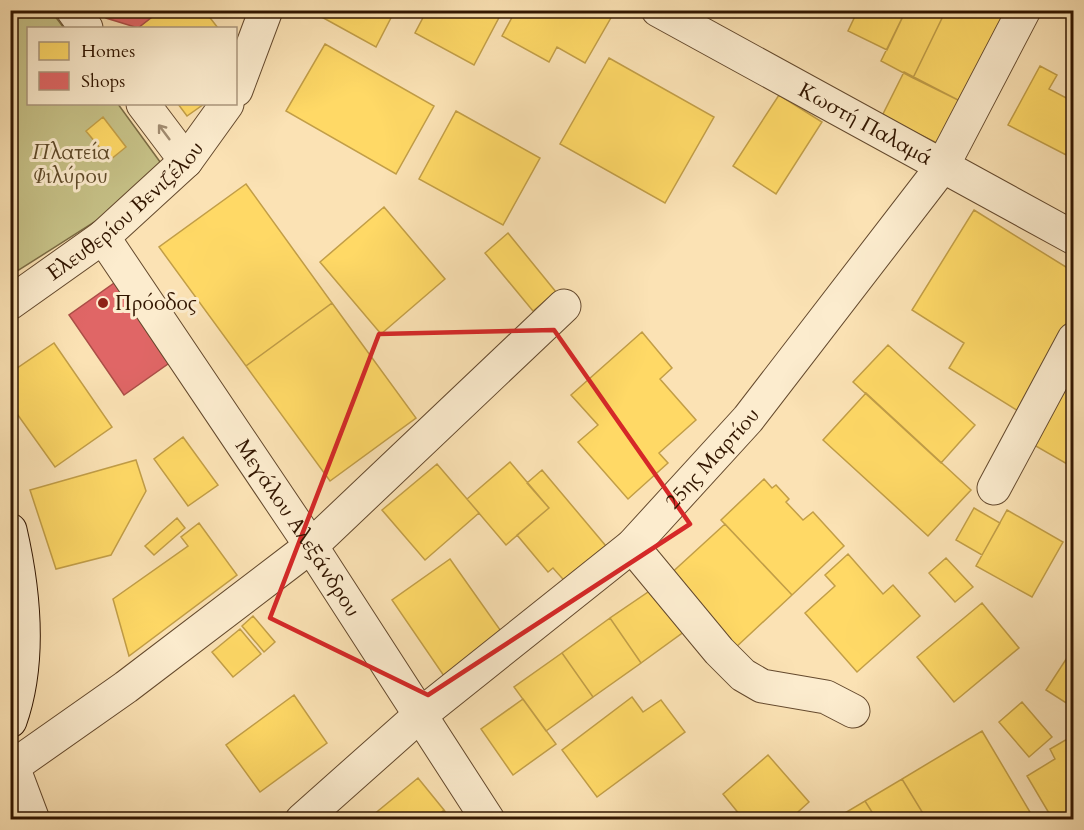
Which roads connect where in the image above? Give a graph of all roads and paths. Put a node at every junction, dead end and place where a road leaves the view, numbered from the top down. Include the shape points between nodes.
1 (73, 10) edge
2 (266, 10) edge
3 (658, 10) edge
4 (1024, 10) edge
5 (85, 27) edge
6 (237, 87) edge
7 (144, 105) edge
8 (226, 105) edge
9 (186, 161) junction
10 (942, 167) junction
11 (103, 237) junction
12 (1074, 238) edge
13 (10, 303) edge
14 (564, 306) dead end
15 (1074, 339) edge
16 (994, 488) dead end
17 (10, 530) edge
18 (311, 546) junction
19 (632, 546) junction
20 (853, 711) dead end
21 (419, 716) junction
22 (10, 722) edge
23 (13, 762) edge
24 (33, 819) edge
25 (302, 819) edge
26 (488, 819) edge

1 - 5 street
2 - 6 street
3 - 10 street, Κωστή Παλαμά
4 - 10 street, 25ης Μαρτίου
9 -> 7 street
8 - 9 street, Ελευθερίου Βενιζέλου
9 - 11 street, Ελευθερίου Βενιζέλου
10 - 12 street, Κωστή Παλαμά
10 - 19 street, 25ης Μαρτίου via 748,419
11 - 13 street, Ελευθερίου Βενιζέλου
11 - 18 street, Μεγάλου Αλεξάνδρου
14 - 18 street
15 - 16 street
17 - 22 street via 22,594 22,661 20,688
18 - 21 street, Μεγάλου Αλεξάνδρου
18 - 23 street via 126,687
19 - 20 street via 743,675 762,686 826,697
19 - 21 street, 25ης Μαρτίου
21 - 25 street, 25ης Μαρτίου
21 - 26 street, Μεγάλου Αλεξάνδρου
23 - 24 street

